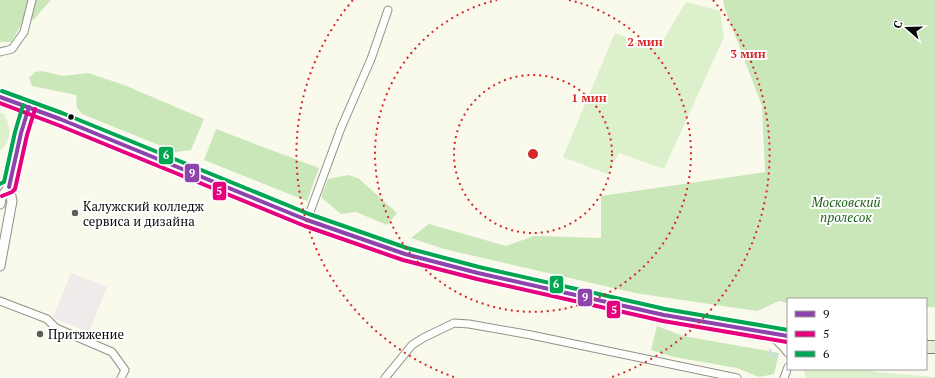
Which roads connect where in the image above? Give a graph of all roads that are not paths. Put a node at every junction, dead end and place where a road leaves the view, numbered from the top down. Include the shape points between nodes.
1 (32, 0) edge
2 (388, 10) dead end
3 (0, 52) edge
4 (0, 97) edge
5 (29, 107) junction
6 (10, 187) junction
7 (0, 190) edge
8 (0, 204) edge
9 (307, 220) junction
10 (0, 266) edge
11 (0, 301) edge
12 (768, 333) junction
13 (787, 336) edge
14 (787, 352) edge
15 (121, 378) edge
16 (384, 378) edge
17 (737, 378) edge

1 - 3 street via 24,32 12,48
2 - 9 street via 372,59 341,128
4 - 5 main road
5 - 6 street
5 - 9 main road
6 - 7 street
6 - 8 street via 1,198
6 - 10 street via 12,201
9 - 12 main road via 405,254 478,273 664,314
11 - 15 street via 47,319 56,328 112,352 125,370
12 - 13 main road
12 - 14 street
16 - 17 street via 412,345 454,323 531,335

